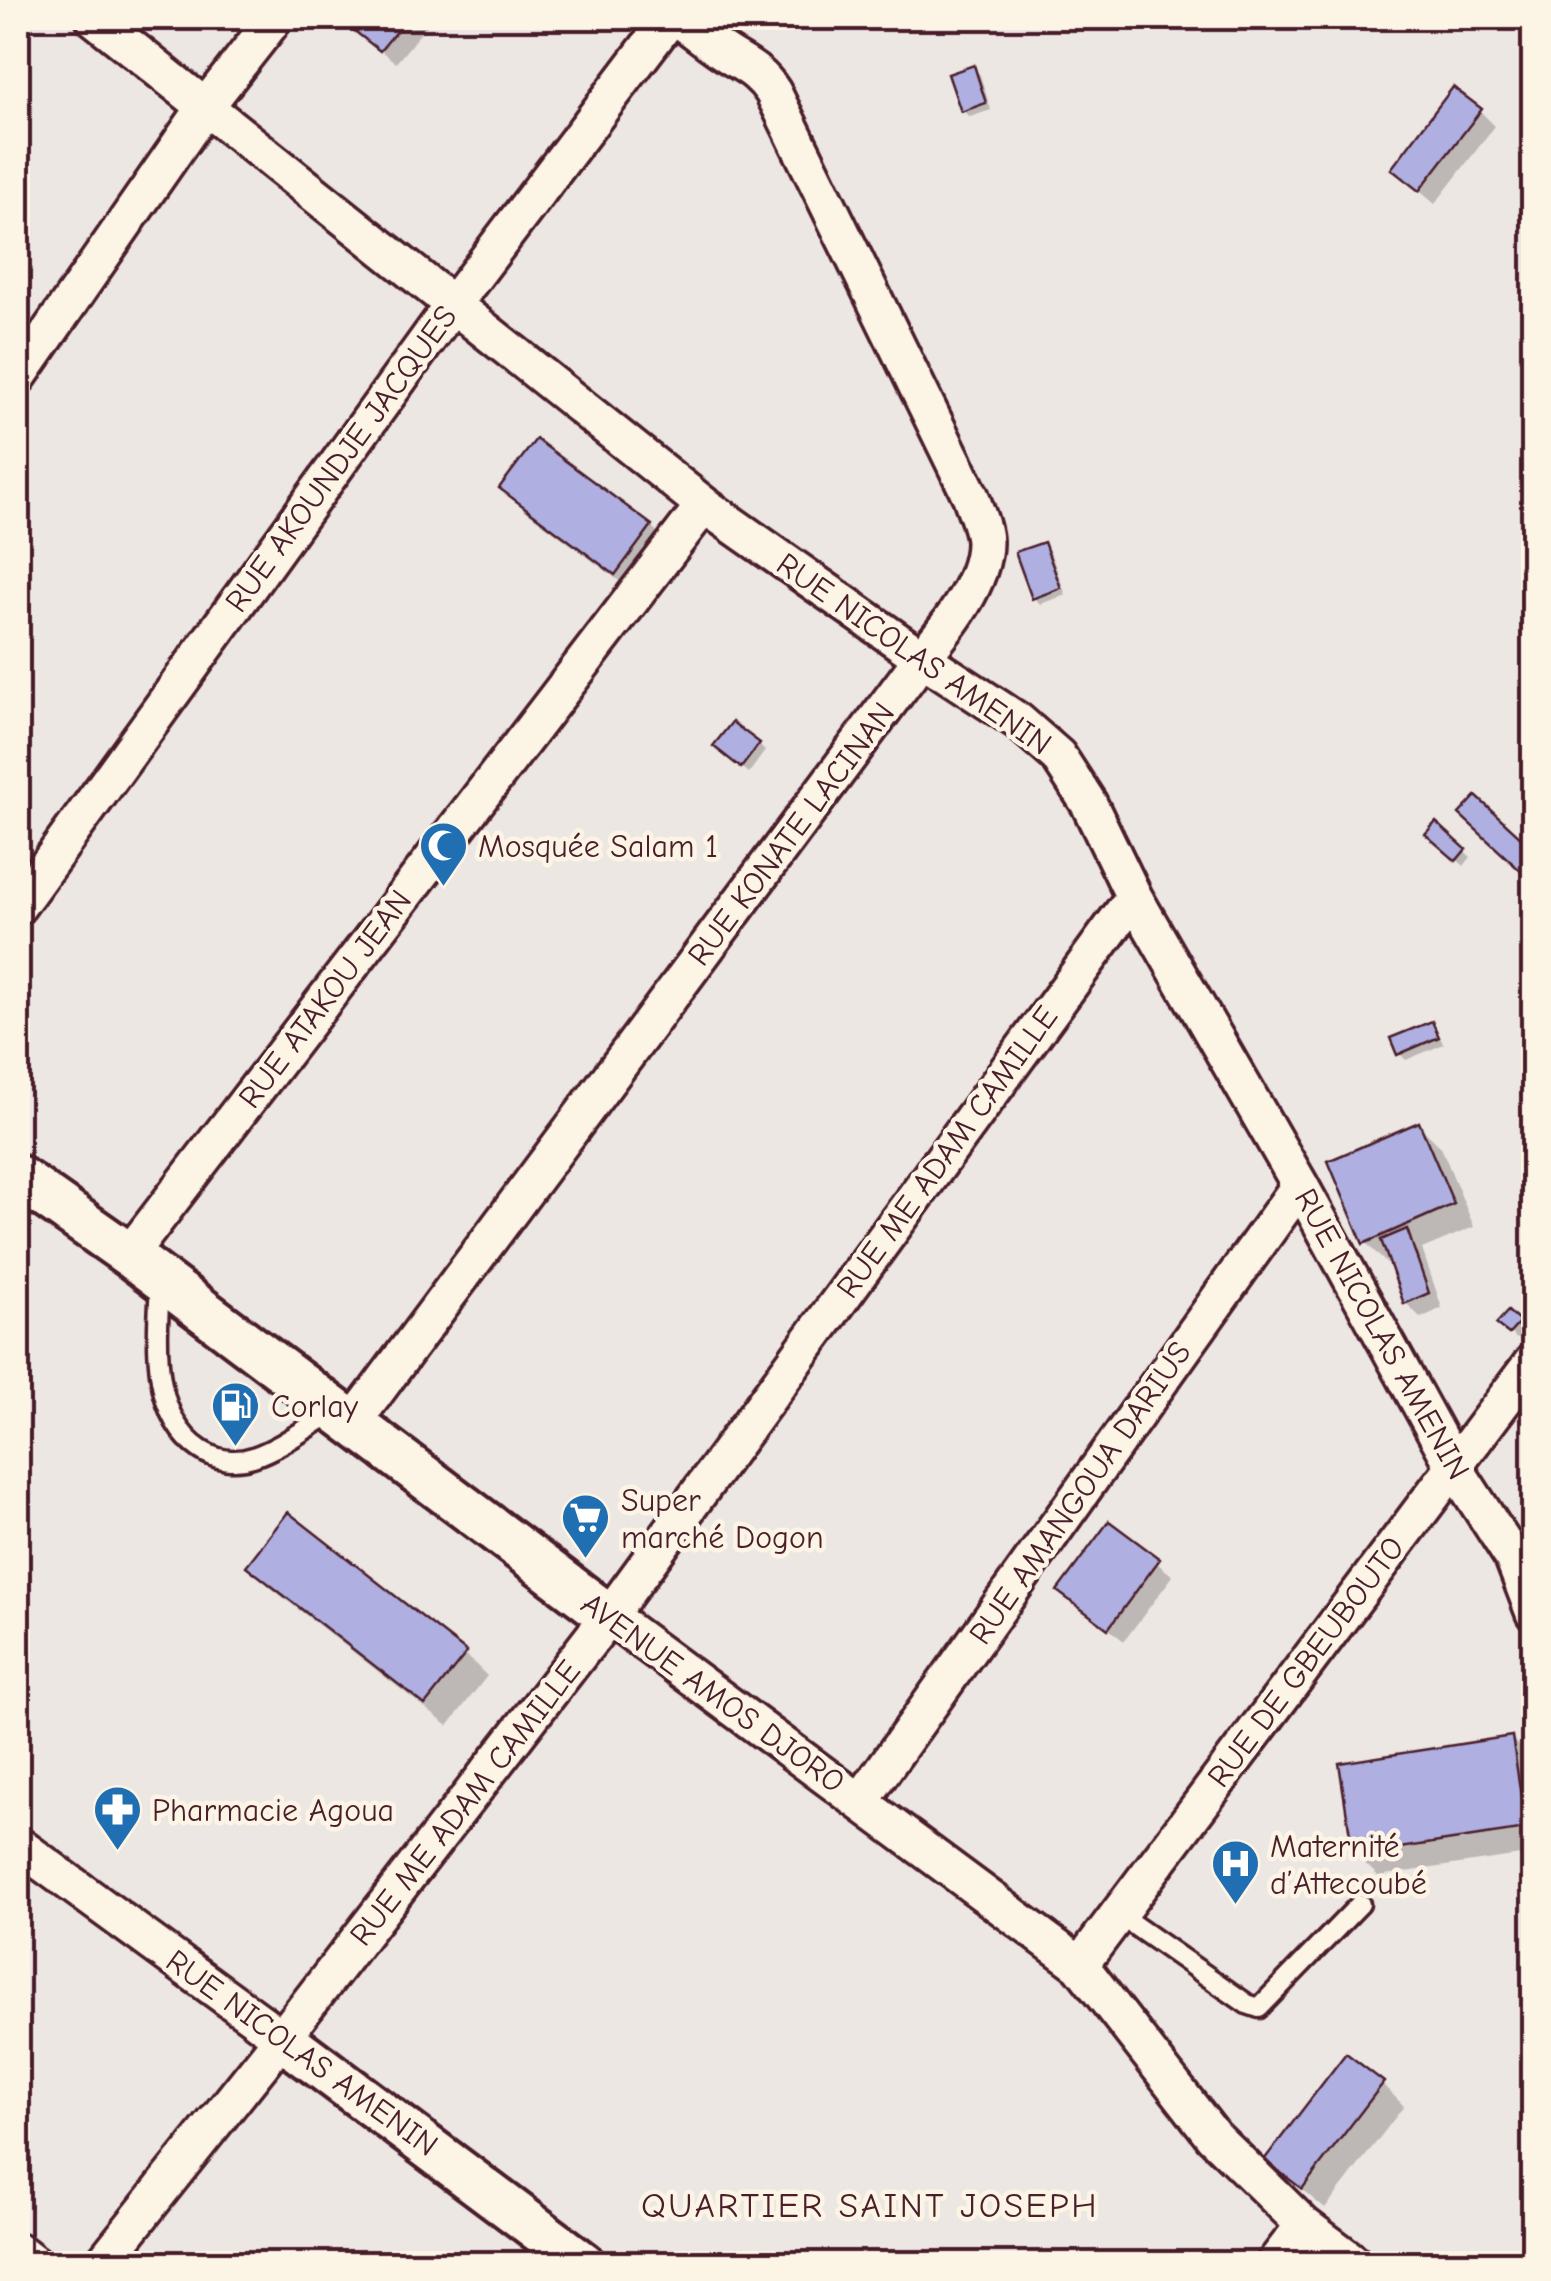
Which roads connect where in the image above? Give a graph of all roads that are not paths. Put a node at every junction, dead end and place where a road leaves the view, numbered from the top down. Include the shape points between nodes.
1 (94, 18) edge
2 (275, 18) edge
3 (674, 18) edge
4 (206, 106) junction
5 (454, 303) junction
6 (18, 377) edge
7 (704, 505) junction
8 (922, 658) junction
9 (1134, 897) junction
10 (18, 906) edge
11 (18, 1176) edge
12 (1300, 1185) junction
13 (145, 1267) junction
14 (1534, 1360) edge
15 (344, 1417) junction
16 (1454, 1468) junction
17 (1534, 1613) edge
18 (609, 1616) junction
19 (860, 1801) junction
20 (18, 1845) edge
21 (1360, 1904) dead end
22 (1118, 1914) junction
23 (1080, 1965) junction
24 (282, 2038) junction
25 (1304, 2225) junction
26 (18, 2251) edge
27 (35, 2264) edge
28 (102, 2264) edge
29 (584, 2264) edge
30 (1274, 2264) edge
31 (1356, 2264) edge

1 - 4 street, RUE NICOLAS AMENIN
2 - 4 street
3 - 5 street, RUE AKOUNDJE JACQUES
3 - 8 street, RUE KONATE LACINAN via 748,64 773,92 971,497 984,542 975,578 957,616
4 - 5 street, RUE NICOLAS AMENIN
4 - 6 street
5 - 7 street, RUE NICOLAS AMENIN
5 - 10 street, RUE AKOUNDJE JACQUES
7 - 8 street, RUE NICOLAS AMENIN
7 - 13 street, RUE ATAKOU JEAN
8 - 9 street, RUE NICOLAS AMENIN via 1018,721 1058,756
8 - 15 street, RUE KONATE LACINAN
9 - 12 street, RUE NICOLAS AMENIN
9 - 18 street, RUE ME ADAM CAMILLE
11 - 13 street, AVENUE AMOS DJORO
12 - 16 street, RUE NICOLAS AMENIN
12 - 19 street, RUE AMANGOUA DARIUS
13 - 15 street, AVENUE AMOS DJORO
13 - 15 lane via 171,1416 185,1439 215,1460 250,1458
14 - 16 street, RUE DE GBEUBOUTO
15 - 18 street, AVENUE AMOS DJORO
16 - 17 street, RUE NICOLAS AMENIN via 1514,1558
16 - 22 street, RUE DE GBEUBOUTO
18 - 19 street, AVENUE AMOS DJORO
18 - 24 street, RUE ME ADAM CAMILLE
19 - 23 street, AVENUE AMOS DJORO
20 - 24 street, RUE NICOLAS AMENIN
21 - 22 lane via 1259,2008
22 - 23 street, RUE DE GBEUBOUTO
23 - 25 street, AVENUE AMOS DJORO via 1212,2136
24 - 28 street, RUE ME ADAM CAMILLE
24 - 29 street, RUE NICOLAS AMENIN
25 - 30 street
25 - 31 street, AVENUE AMOS DJORO
26 - 27 street

